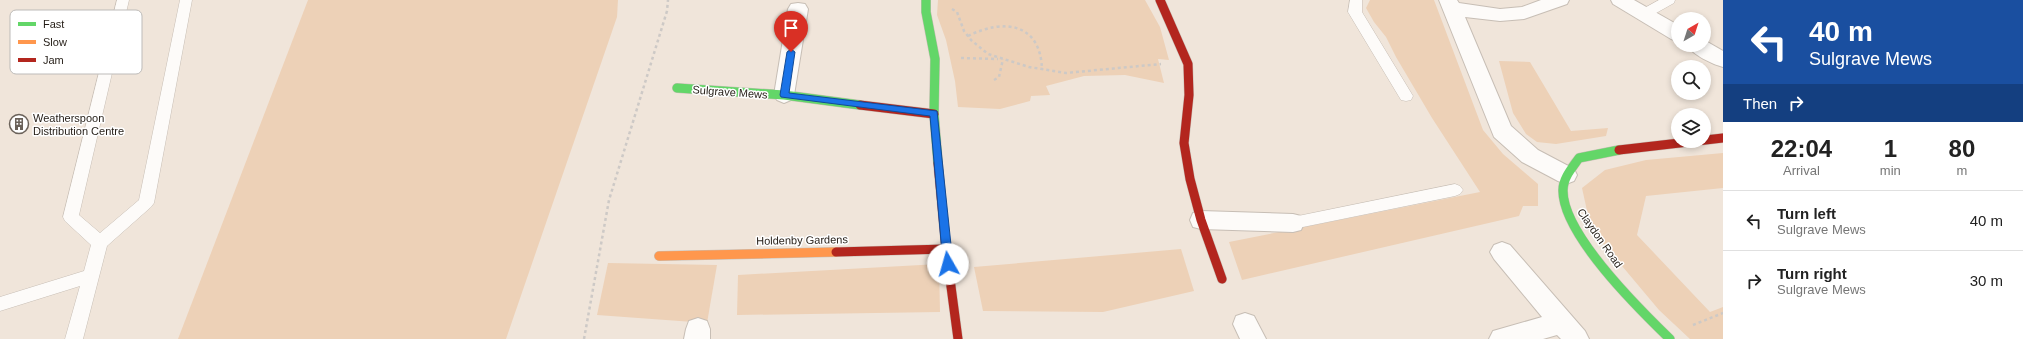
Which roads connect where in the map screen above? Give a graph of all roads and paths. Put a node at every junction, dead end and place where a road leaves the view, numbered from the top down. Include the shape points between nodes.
1 (123, 0) edge
2 (186, 0) edge
3 (668, 0) edge
4 (926, 0) edge
5 (1160, 0) edge
6 (1356, 0) edge
7 (1560, 0) edge
8 (1620, 0) edge
9 (1669, 0) edge
10 (1450, 5) edge
11 (798, 9) dead end
12 (121, 10) edge
13 (1644, 14) junction
14 (1671, 30) edge
15 (968, 36) junction
16 (1709, 52) edge
17 (935, 59) junction
18 (1004, 59) junction
19 (1723, 60) edge
20 (1188, 64) junction
21 (1042, 70) junction
22 (105, 74) edge
23 (994, 80) dead end
24 (676, 88) dead end
25 (784, 95) junction
26 (1406, 96) dead end
27 (934, 114) junction
28 (1723, 138) edge
29 (1566, 175) junction
30 (1455, 190) dead end
31 (1201, 220) junction
32 (1293, 223) joint
33 (100, 244) junction
34 (946, 249) junction
35 (1502, 252) dead end
36 (659, 256) dead end
37 (91, 276) junction
38 (1222, 279) dead end
39 (0, 304) edge
40 (1569, 331) edge
41 (74, 339) edge
42 (584, 339) edge
43 (958, 339) edge
44 (1502, 339) edge
45 (1670, 339) edge

1 - 12 lane
2 - 33 lane via 146,203
3 - 42 path via 667,11 609,200
4 - 15 path via 957,12
4 - 17 street
5 - 20 street
6 - 26 lane via 1355,12
7 - 10 street via 1524,13 1500,15
8 - 13 street
9 - 13 lane
10 - 29 street via 1502,131 1530,156
11 - 25 street, Sulgrave Mews
13 - 14 street
15 - 18 path via 988,54
15 - 21 path via 977,29 991,26 1022,30 1035,39 1042,49
16 - 19 street
17 - 18 path
17 - 27 street
18 - 21 path
18 - 23 path via 999,78
20 - 21 path via 1131,65 1118,69 1066,73
20 - 31 street via 1189,95 1184,143
22 - 33 lane via 71,217
24 - 25 street, Sulgrave Mews
25 - 27 street, Sulgrave Mews
27 - 34 street
28 - 29 street, Claydon Road via 1620,150 1579,158
29 - 45 street, Claydon Road via 1563,194 1566,210 1622,290
30 - 32 lane
31 - 32 street
31 - 38 street
33 - 37 lane
34 - 36 street, Holdenby Gardens
34 - 43 street
35 - 40 street
37 - 39 lane
37 - 41 lane
40 - 44 street

